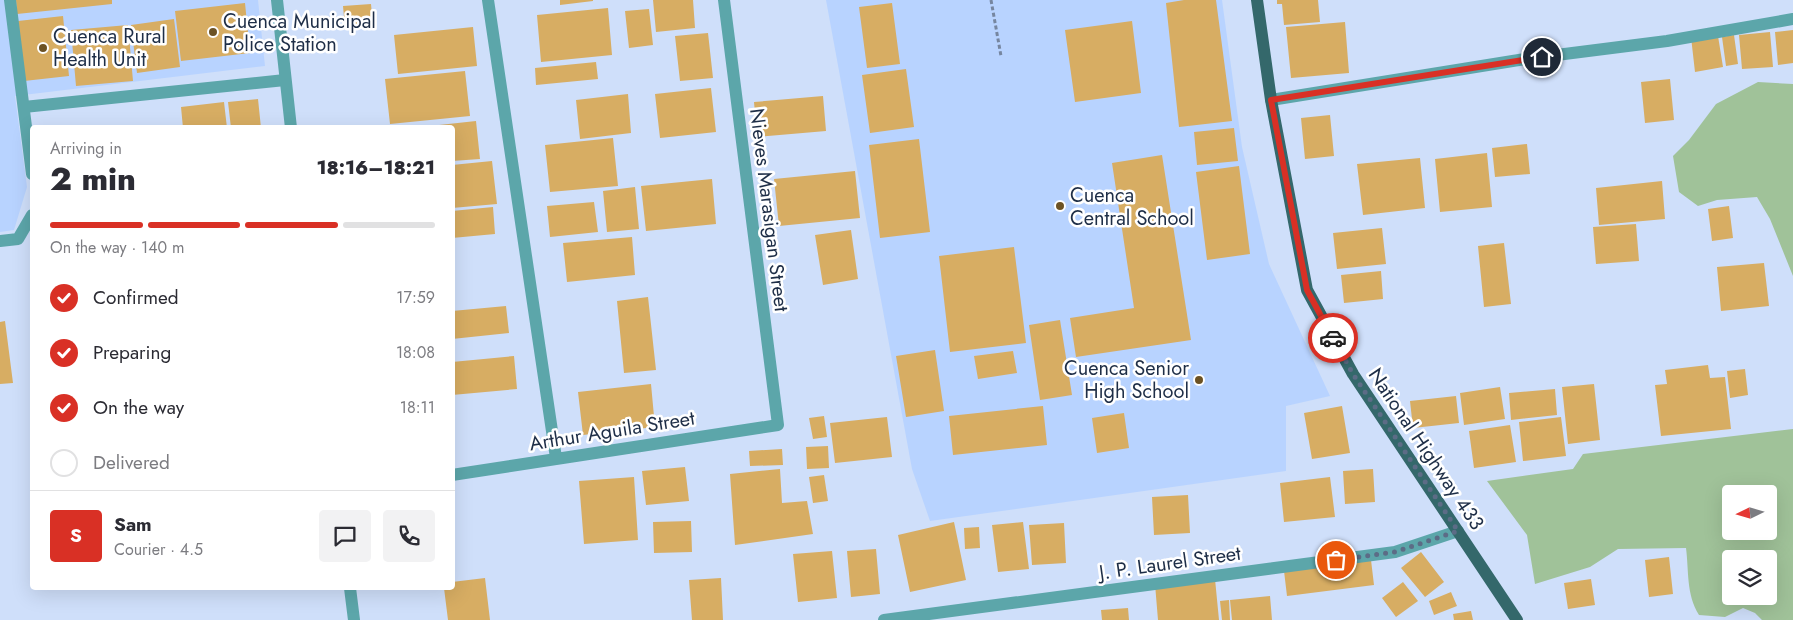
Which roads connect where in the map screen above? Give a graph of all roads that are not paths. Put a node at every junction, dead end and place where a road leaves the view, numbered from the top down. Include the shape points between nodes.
1 (10, 0) edge
2 (277, 0) edge
3 (488, 0) edge
4 (724, 0) edge
5 (1258, 0) edge
6 (1793, 19) edge
7 (285, 80) junction
8 (1271, 100) junction
9 (24, 108) junction
10 (291, 125) edge
11 (30, 158) edge
12 (30, 218) edge
13 (0, 241) edge
14 (778, 426) joint
15 (556, 458) junction
16 (455, 475) edge
17 (1458, 531) junction
18 (350, 590) edge
19 (354, 620) edge
20 (884, 620) edge
21 (1517, 620) edge

1 - 9 street
2 - 7 street
3 - 15 street
4 - 14 street, Nieves Marasigan Street
5 - 8 main road, National Highway 433
6 - 8 street
7 - 9 street
7 - 10 street
8 - 17 main road, National Highway 433 via 1307,290 1353,374
9 - 11 street
12 - 13 street via 18,239
14 - 15 street, Arthur Aguila Street
15 - 16 street, Arthur Aguila Street
17 - 20 street, J. P. Laurel Street via 1395,552
17 - 21 main road, National Highway 433
18 - 19 street

